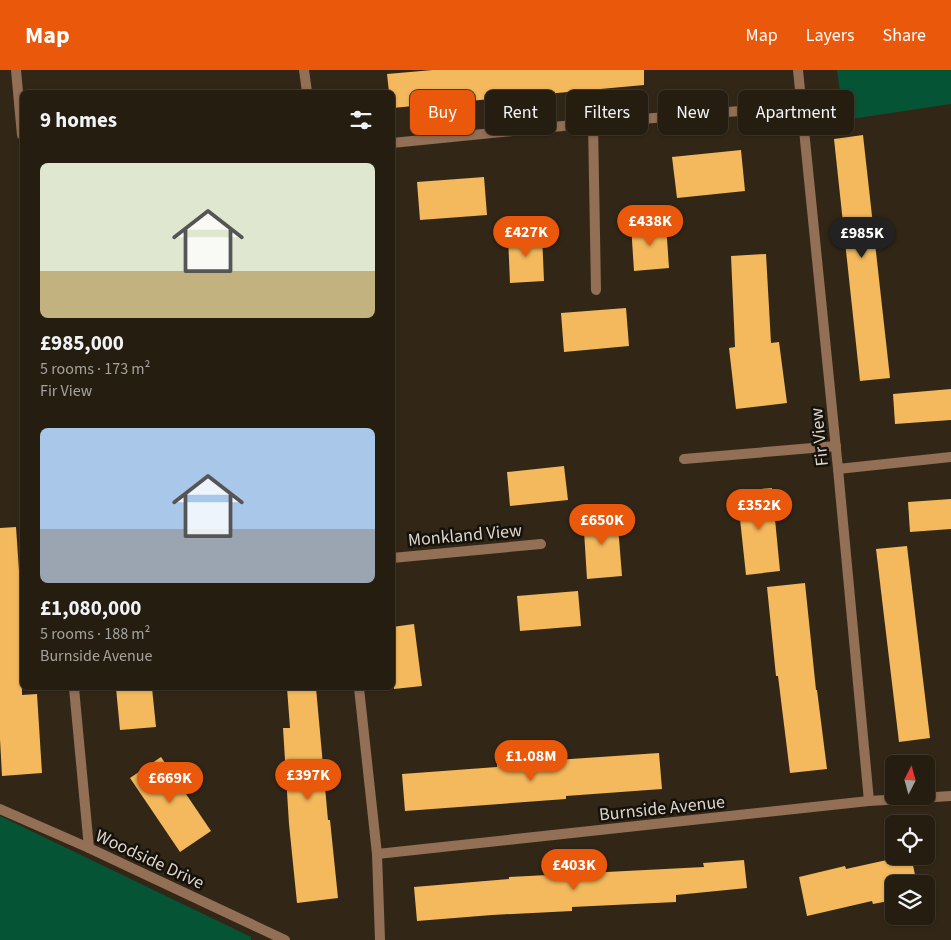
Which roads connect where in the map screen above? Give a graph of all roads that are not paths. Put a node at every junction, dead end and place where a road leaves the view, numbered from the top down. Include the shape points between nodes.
1 (16, 70) edge
2 (304, 70) edge
3 (798, 70) edge
4 (307, 90) edge
5 (800, 90) edge
6 (738, 111) edge
7 (20, 113) edge
8 (648, 119) edge
9 (566, 127) edge
10 (593, 135) edge
11 (804, 135) edge
12 (395, 143) edge
13 (596, 290) dead end
14 (836, 446) junction
15 (951, 457) edge
16 (684, 459) dead end
17 (838, 469) junction
18 (540, 544) dead end
19 (395, 558) edge
20 (74, 690) edge
21 (359, 690) edge
22 (951, 796) edge
23 (869, 801) junction
24 (0, 810) edge
25 (89, 848) junction
26 (377, 854) junction
27 (285, 940) edge
28 (380, 940) edge

1 - 7 street
2 - 4 street
3 - 5 street, Fir View
6 - 8 street
9 - 12 street
10 - 13 street
11 - 14 street, Fir View
14 - 16 street
14 - 17 street, Fir View
15 - 17 street
17 - 23 street, Fir View
18 - 19 street, Monkland View
20 - 25 street
21 - 26 street
22 - 23 street, Burnside Avenue
23 - 26 street, Burnside Avenue
24 - 25 street, Woodside Drive
25 - 27 street, Woodside Drive
26 - 28 street

